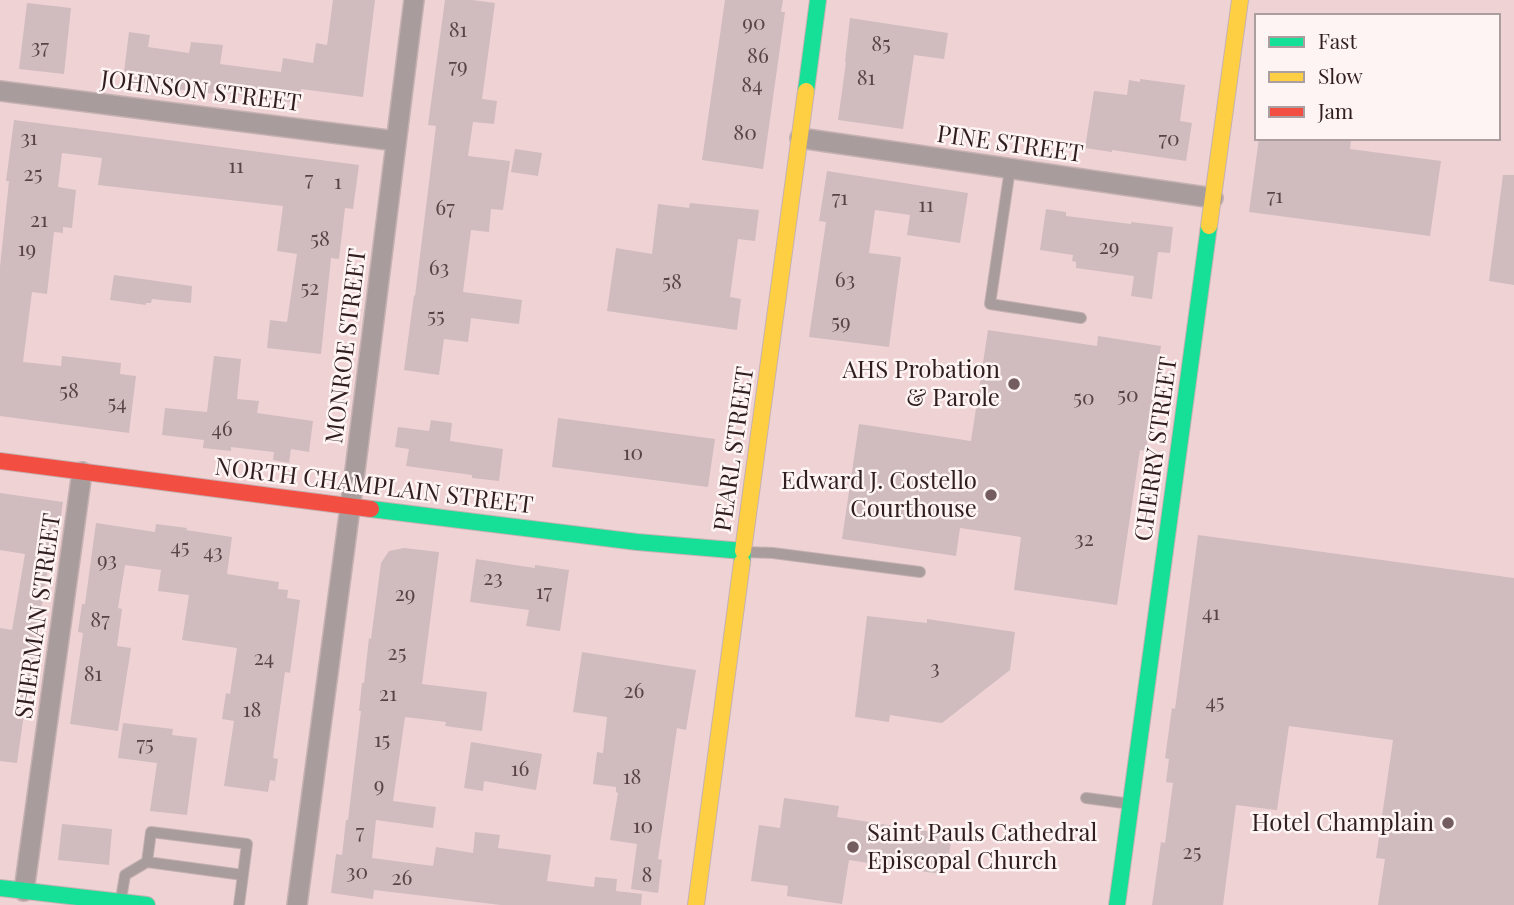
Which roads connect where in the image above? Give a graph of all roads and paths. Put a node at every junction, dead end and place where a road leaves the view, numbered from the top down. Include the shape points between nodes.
1 (414, 0) edge
2 (818, 0) edge
3 (1240, 0) edge
4 (0, 91) edge
5 (800, 138) junction
6 (396, 141) junction
7 (1010, 169) junction
8 (1213, 198) junction
9 (1081, 318) dead end
10 (0, 461) edge
11 (82, 472) junction
12 (350, 506) junction
13 (743, 551) junction
14 (920, 572) dead end
15 (1086, 798) dead end
16 (1131, 804) junction
17 (147, 862) junction
18 (243, 875) junction
19 (0, 888) edge
20 (35, 896) edge
21 (120, 902) junction
22 (147, 905) edge
23 (239, 905) edge
24 (297, 905) edge
25 (695, 905) edge
26 (1117, 905) edge

1 - 6 street, MONROE STREET
2 - 5 main road, PEARL STREET
3 - 8 main road, CHERRY STREET
4 - 6 street, JOHNSON STREET
5 - 7 street, PINE STREET
5 - 13 main road, PEARL STREET
6 - 12 street, MONROE STREET
7 - 8 street, PINE STREET
7 - 9 lane via 990,304
8 - 16 main road, CHERRY STREET
10 - 11 main road, NORTH CHAMPLAIN STREET
11 - 12 main road, NORTH CHAMPLAIN STREET
11 - 20 street, SHERMAN STREET
12 - 13 main road, NORTH CHAMPLAIN STREET
12 - 24 street, MONROE STREET
13 - 14 lane
13 - 25 main road, PEARL STREET
15 - 16 lane
16 - 26 main road, CHERRY STREET
17 - 18 lane
17 - 18 lane via 151,832 233,843 247,845
17 - 21 lane via 125,875
18 - 23 lane
19 - 20 main road
20 - 21 main road
21 - 22 main road

